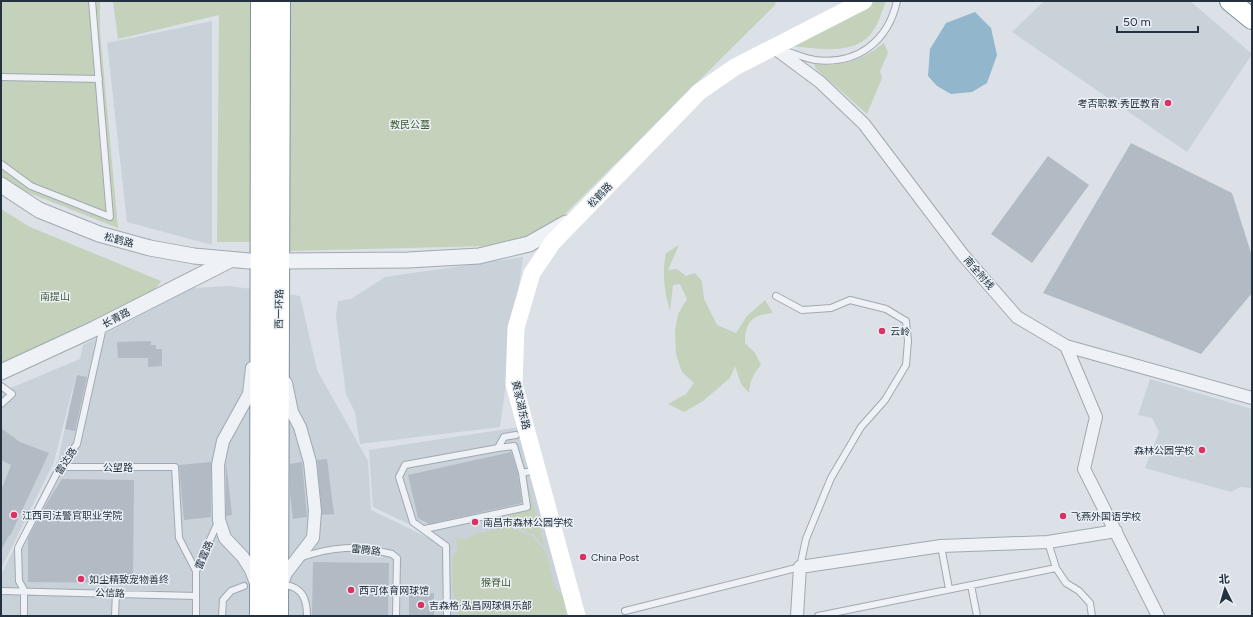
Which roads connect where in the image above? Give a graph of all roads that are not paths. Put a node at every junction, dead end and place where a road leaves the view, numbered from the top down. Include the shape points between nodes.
1 (92, 1) edge
2 (261, 1) edge
3 (280, 1) edge
4 (864, 1) edge
5 (897, 1) edge
6 (1230, 1) edge
7 (1252, 19) edge
8 (773, 47) junction
9 (1, 77) edge
10 (98, 79) junction
11 (1, 164) edge
12 (1, 185) edge
13 (586, 209) junction
14 (230, 260) junction
15 (249, 261) dead end
16 (286, 261) dead end
17 (776, 296) dead end
18 (261, 304) junction
19 (103, 324) junction
20 (279, 333) junction
21 (1066, 346) junction
22 (1, 372) edge
23 (1, 386) edge
24 (1252, 398) edge
25 (1, 404) edge
26 (516, 435) dead end
27 (498, 448) junction
28 (60, 467) junction
29 (530, 472) junction
30 (219, 520) junction
31 (425, 529) junction
32 (1116, 531) junction
33 (1048, 542) junction
34 (941, 546) junction
35 (287, 559) junction
36 (800, 566) junction
37 (1056, 568) junction
38 (196, 571) junction
39 (971, 585) junction
40 (949, 589) junction
41 (24, 590) junction
42 (1, 591) edge
43 (116, 593) junction
44 (196, 596) junction
45 (267, 600) edge
46 (625, 611) dead end
47 (24, 616) edge
48 (115, 616) edge
49 (196, 616) edge
50 (222, 616) edge
51 (307, 616) edge
52 (396, 616) edge
53 (447, 616) edge
54 (577, 616) edge
55 (797, 616) edge
56 (818, 616) edge
57 (977, 616) edge
58 (1092, 616) edge
59 (1158, 616) edge

1 - 10 lane
2 - 18 highway, 西一环路
3 - 20 highway, 西一环路
4 - 8 main road, 松鹤路
5 - 8 lane via 882,37 866,50 844,58 816,60
6 - 7 highway
8 - 13 main road, 松鹤路 via 735,66 699,92
8 - 21 street, 南全附线 via 820,82 864,124 963,254 1017,317
9 - 10 lane
10 - 11 lane via 110,217 30,186
12 - 14 street, 松鹤路 via 39,210 99,234 150,248
13 - 16 street, 松鹤路 via 558,229 529,244 479,256 408,260
13 - 29 main road, 黄家湖东路 via 553,242 532,274 516,328 514,384
14 - 15 street, 松鹤路
14 - 19 street, 长青路
17 - 36 lane via 802,310 831,308 850,300 886,309 906,321 908,341 906,364 885,400 861,427 831,478 806,539
18 - 30 street via 249,394 223,441 218,465
18 - 45 highway, 西一环路
19 - 22 street, 长青路
19 - 28 lane, 雷达路 via 77,444
20 - 35 highway, 西一环路
20 - 35 street via 292,412 300,427 310,462 315,511 313,538
21 - 24 street, 南全附线
21 - 32 street via 1096,417 1084,469
23 - 25 lane via 12,394
26 - 27 lane via 504,437
27 - 29 lane via 514,446
27 - 31 lane via 405,465 400,477 413,522
28 - 38 lane, 公望路 via 175,467 179,538
28 - 41 lane, 雷达路 via 18,548 19,581
29 - 31 lane via 527,507
29 - 54 main road, 黄家湖东路
30 - 38 lane, 雷霆路
30 - 45 street via 225,538 252,570
31 - 53 lane via 446,546
32 - 33 street
32 - 59 street
33 - 34 street
33 - 37 lane
34 - 36 street
34 - 40 lane
35 - 45 highway, 西一环路
35 - 52 lane, 雷腾路 via 323,550 352,547 392,554 397,558
36 - 46 lane
36 - 55 street
37 - 39 lane
37 - 58 lane via 1066,583 1079,591 1090,603
38 - 44 lane, 雷霆路
39 - 40 lane
39 - 57 lane
40 - 56 lane
41 - 42 lane, 公信路
41 - 43 lane, 公信路
41 - 47 lane, 雷达路
43 - 44 lane, 公信路
43 - 48 lane
44 - 49 lane, 雷霆路
45 - 50 lane via 231,591 223,600
45 - 51 lane via 294,586 302,592 307,605

